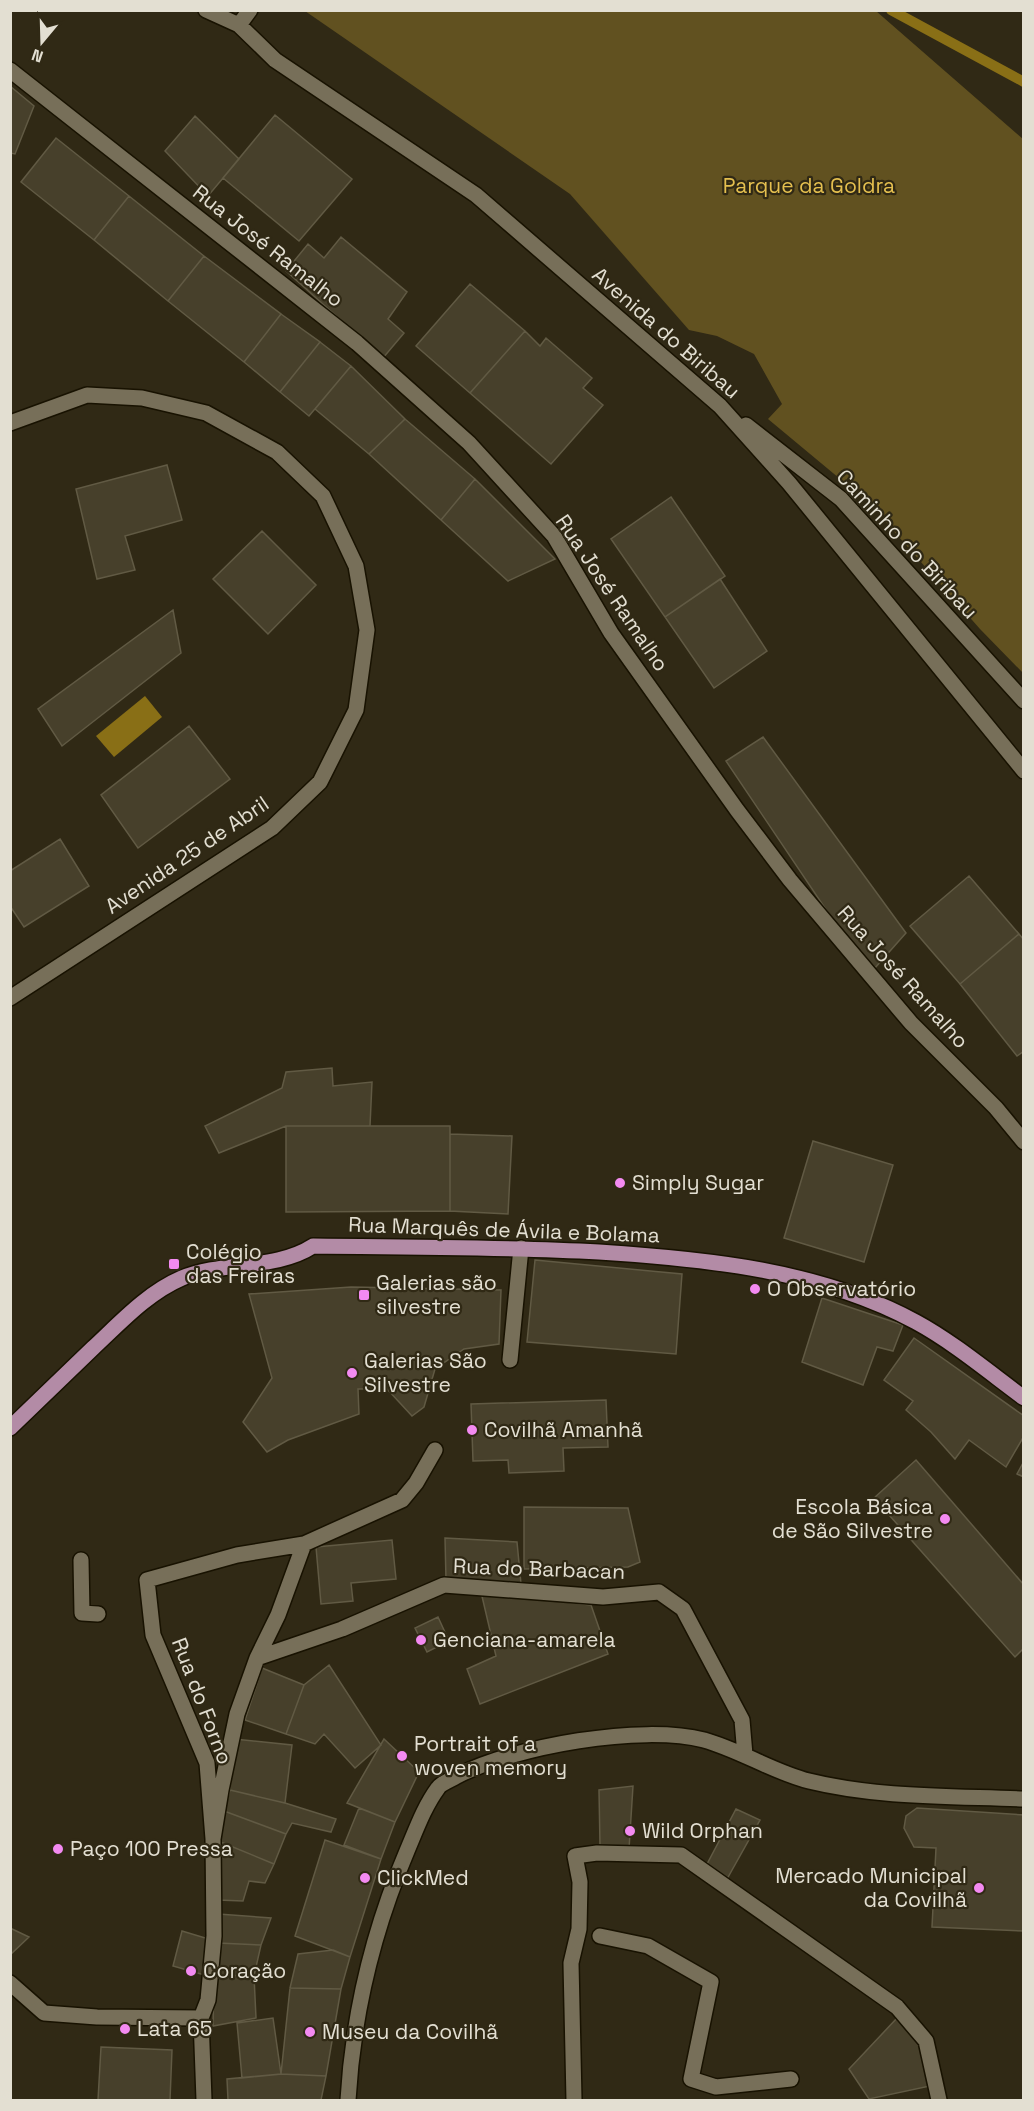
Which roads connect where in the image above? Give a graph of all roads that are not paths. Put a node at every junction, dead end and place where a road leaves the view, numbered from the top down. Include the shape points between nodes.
1 (206, 10) edge
2 (250, 10) edge
3 (239, 25) junction
4 (10, 70) edge
5 (720, 406) junction
6 (10, 423) edge
7 (1023, 701) edge
8 (1023, 771) edge
9 (10, 998) edge
10 (1023, 1142) edge
11 (521, 1248) junction
12 (510, 1360) dead end
13 (1023, 1398) edge
14 (10, 1428) edge
15 (435, 1450) dead end
16 (304, 1544) junction
17 (81, 1560) dead end
18 (98, 1614) dead end
19 (257, 1658) junction
20 (745, 1755) junction
21 (1023, 1799) edge
22 (213, 1839) junction
23 (600, 1936) dead end
24 (10, 1983) edge
25 (201, 2018) junction
26 (791, 2079) dead end
27 (716, 2094) edge
28 (204, 2100) edge
29 (348, 2100) edge
30 (574, 2100) edge
31 (939, 2100) edge

1 - 3 street, Avenida do Biribau
2 - 3 street
3 - 5 street, Avenida do Biribau via 275,60 476,195
4 - 10 street, Rua José Ramalho via 357,343 469,443 554,536 611,633 790,880 911,1023 996,1108
5 - 7 street, Caminho do Biribau via 841,499
5 - 8 street, Avenida do Biribau via 789,483
6 - 9 street, Avenida 25 de Abril via 87,395 142,398 206,413 277,452 323,496 356,566 366,630 356,710 320,782 272,828
11 - 12 street
11 - 13 main road, Rua Marquês de Ávila e Bolama via 685,1257 747,1266 855,1295 917,1322
11 - 14 main road, Rua Marquês de Ávila e Bolama via 313,1246 299,1255 218,1268 183,1278 157,1291 119,1323
15 - 16 street via 402,1500
16 - 19 street via 278,1615
16 - 22 street, Rua do Forno via 237,1555 147,1580 153,1635 207,1763
17 - 18 street via 82,1613
19 - 20 street, Rua do Barbacan via 342,1629 444,1585 603,1597 659,1592 683,1609 742,1720
19 - 22 street via 237,1714
20 - 21 street via 807,1780 864,1791
20 - 29 street via 703,1740 657,1735 569,1742 496,1761 439,1786 419,1822 378,1929 351,2050
22 - 25 street via 214,1936 208,2000
23 - 27 street via 648,1946 711,1982 691,2079
24 - 25 street via 44,2013
25 - 28 street
26 - 27 street
30 - 31 street via 571,1963 579,1929 580,1882 575,1856 597,1853 681,1855 897,2007 926,2041

